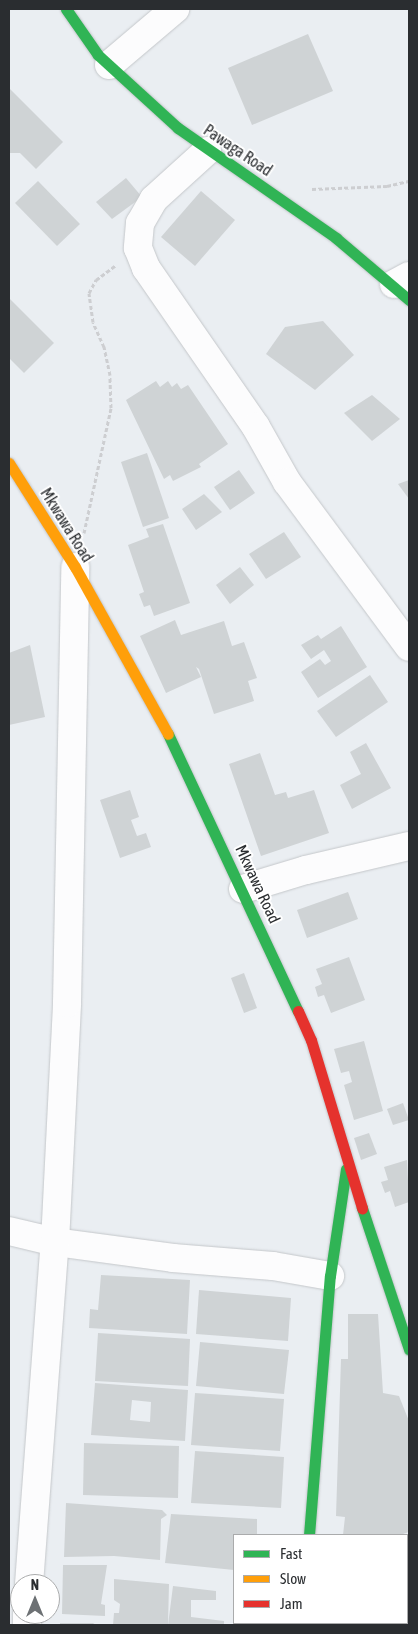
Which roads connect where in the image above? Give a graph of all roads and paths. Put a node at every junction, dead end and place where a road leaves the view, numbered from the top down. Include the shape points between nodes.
1 (66, 9) edge
2 (175, 9) edge
3 (109, 65) junction
4 (207, 151) junction
5 (409, 181) edge
6 (285, 202) junction
7 (140, 252) junction
8 (404, 287) edge
9 (9, 463) edge
10 (75, 567) junction
11 (409, 647) edge
12 (409, 846) edge
13 (243, 889) junction
14 (346, 1163) junction
15 (9, 1231) edge
16 (54, 1242) junction
17 (330, 1276) junction
18 (409, 1349) edge
19 (309, 1534) edge
20 (30, 1574) edge

1 - 3 street, Pawaga Road
2 - 3 street
3 - 4 street, Pawaga Road
4 - 6 street, Pawaga Road
4 - 7 street via 154,199 137,234
5 - 6 path via 387,186 318,187
6 - 8 street, Pawaga Road
7 - 10 path via 96,280 88,293 91,314 104,347 110,375 111,408 109,429
7 - 11 street via 165,297 224,379 287,482
9 - 10 street, Mkwawa Road
10 - 13 street, Mkwawa Road via 180,756
10 - 16 street via 70,947
12 - 13 street via 306,870
13 - 14 street, Mkwawa Road via 311,1040
14 - 17 street
14 - 18 street, Mkwawa Road
15 - 16 street
16 - 17 street via 273,1266
16 - 20 street
17 - 19 street

